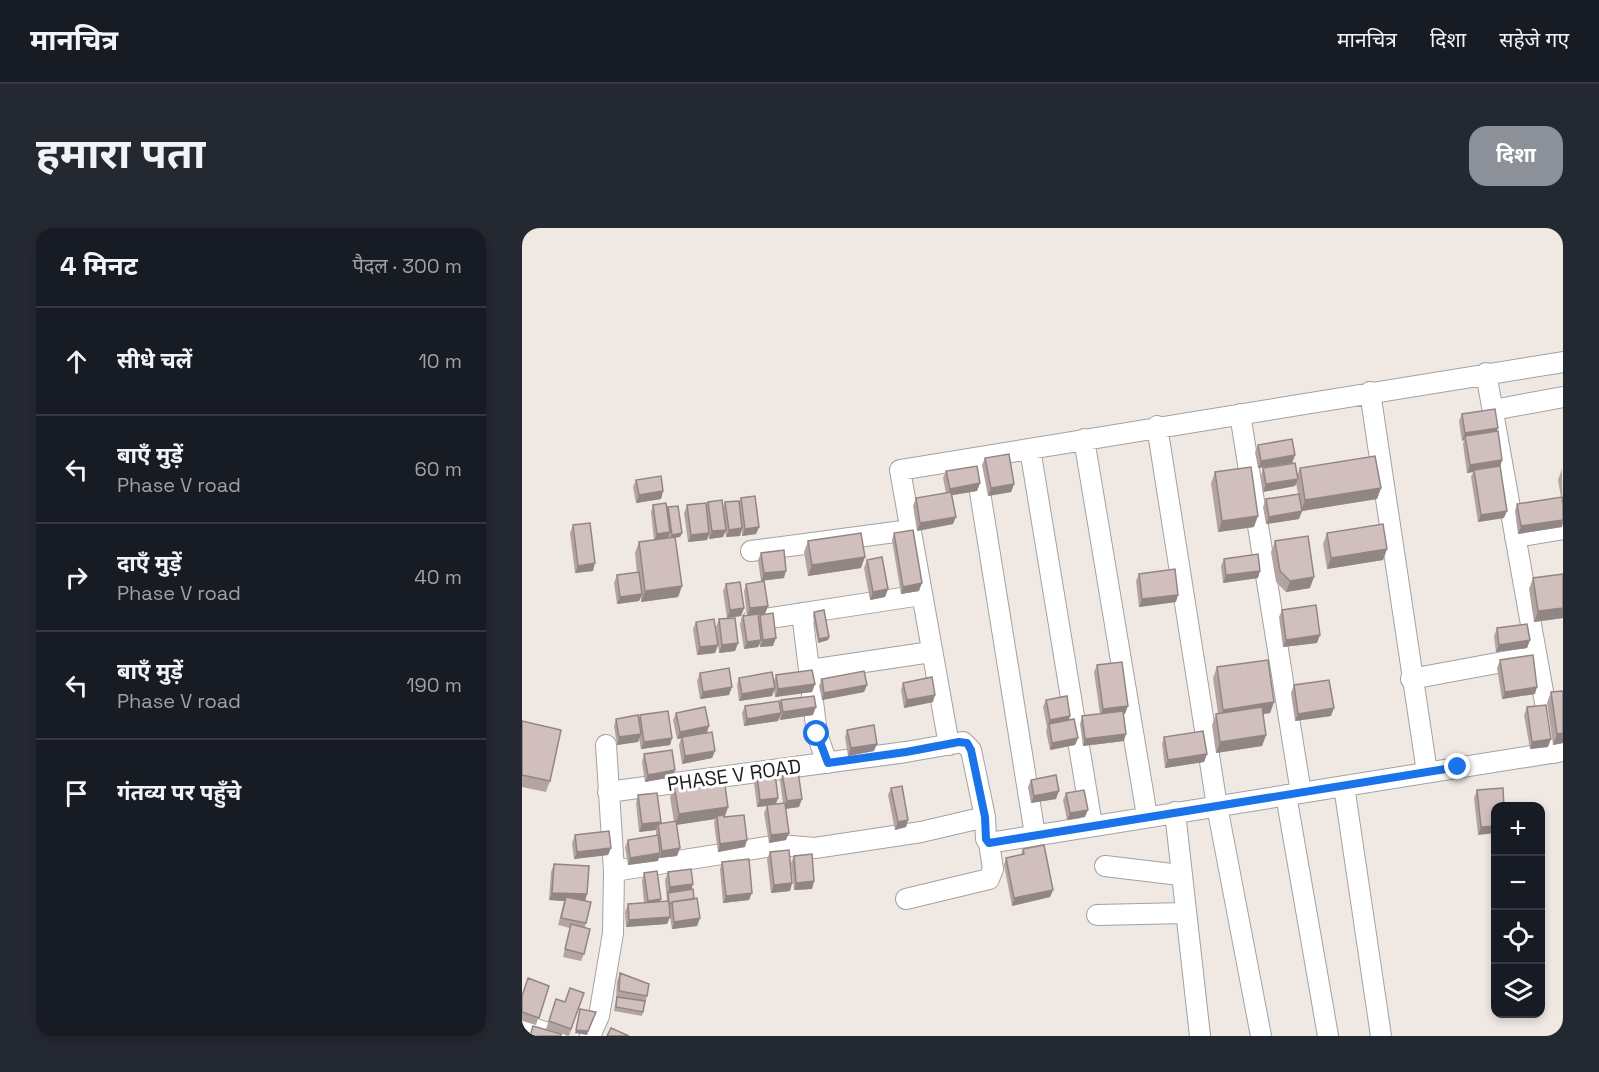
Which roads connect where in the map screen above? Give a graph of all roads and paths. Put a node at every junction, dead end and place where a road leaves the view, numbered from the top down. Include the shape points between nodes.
1 (1563, 362) edge
2 (1486, 373) junction
3 (1370, 392) junction
4 (1563, 397) edge
5 (1492, 410) junction
6 (1240, 414) junction
7 (1157, 426) junction
8 (1084, 440) junction
9 (1030, 449) junction
10 (974, 458) junction
11 (910, 530) junction
12 (1563, 530) edge
13 (1515, 537) junction
14 (751, 550) dead end
15 (921, 595) junction
16 (802, 613) junction
17 (752, 621) edge
18 (931, 652) junction
19 (1535, 656) junction
20 (810, 670) junction
21 (1411, 679) junction
22 (606, 745) dead end
23 (949, 746) junction
24 (1561, 752) edge
25 (828, 763) junction
26 (1426, 772) junction
27 (1344, 786) junction
28 (608, 792) junction
29 (1293, 794) junction
30 (1217, 806) junction
31 (1174, 812) junction
32 (1147, 816) junction
33 (985, 817) junction
34 (1092, 825) junction
35 (1035, 835) junction
36 (989, 843) junction
37 (1105, 866) dead end
38 (614, 870) junction
39 (1180, 875) junction
40 (906, 899) dead end
41 (1185, 913) junction
42 (1097, 915) dead end
43 (522, 1024) edge
44 (556, 1036) edge
45 (590, 1036) edge
46 (1200, 1036) edge
47 (1261, 1036) edge
48 (1328, 1036) edge
49 (1381, 1036) edge

1 - 2 street
2 - 3 street
2 - 5 street
3 - 6 street
3 - 21 street
4 - 5 street
5 - 13 street
6 - 7 street
6 - 29 street
7 - 8 street
7 - 30 street
8 - 9 street
8 - 32 street
9 - 10 street
9 - 34 street
10 - 11 street via 900,470
10 - 35 street
11 - 14 street
11 - 15 street
12 - 13 street
13 - 19 street
15 - 16 street
15 - 18 street
16 - 17 street
16 - 20 street
18 - 20 street
18 - 23 street
19 - 21 street
19 - 24 street
20 - 25 street via 817,734
21 - 26 street
22 - 28 street
23 - 25 street, PHASE V ROAD
23 - 33 street, PHASE V ROAD via 963,742 971,750
24 - 26 street
25 - 28 street, PHASE V ROAD
26 - 27 street
27 - 29 street
27 - 49 street
28 - 38 street
29 - 30 street
29 - 48 street
30 - 31 street
30 - 47 street
31 - 32 street
31 - 39 street
32 - 34 street
33 - 36 street, PHASE V ROAD
33 - 38 street via 921,832 815,848 779,845
34 - 35 street
35 - 36 street
36 - 40 street, PHASE V ROAD via 993,869 989,879
37 - 39 street
38 - 45 street via 613,933 599,1017
39 - 41 street
41 - 42 street
41 - 46 street
43 - 44 street

